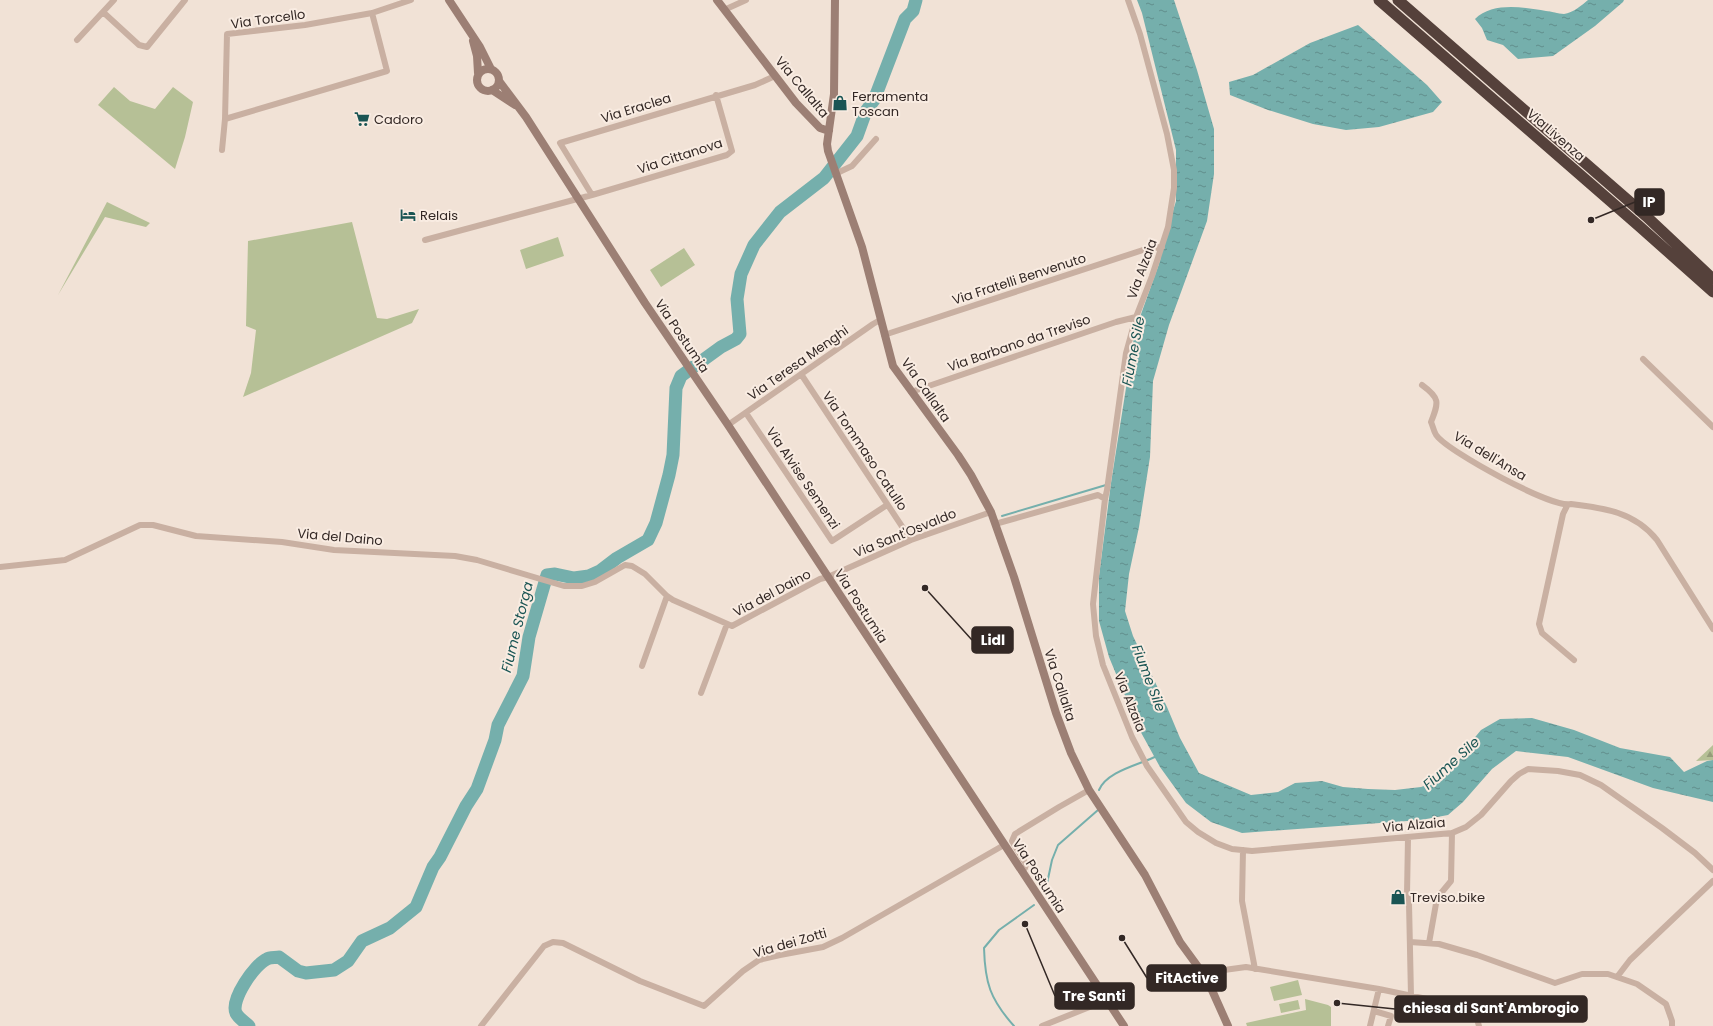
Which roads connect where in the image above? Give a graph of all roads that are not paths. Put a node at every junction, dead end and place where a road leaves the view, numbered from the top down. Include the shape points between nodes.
1 (114, 0) edge
2 (185, 0) edge
3 (411, 0) edge
4 (449, 0) edge
5 (717, 0) edge
6 (746, 0) edge
7 (835, 0) edge
8 (1128, 0) edge
9 (1379, 0) edge
10 (1398, 0) edge
11 (724, 10) junction
12 (103, 12) junction
13 (372, 13) junction
14 (472, 35) junction
15 (77, 40) dead end
16 (491, 69) junction
17 (478, 74) junction
18 (775, 76) junction
19 (499, 81) junction
20 (492, 90) junction
21 (716, 95) junction
22 (519, 108) junction
23 (225, 119) junction
24 (829, 131) junction
25 (876, 139) dead end
26 (222, 150) dead end
27 (835, 174) junction
28 (592, 195) junction
29 (579, 198) junction
30 (425, 240) dead end
31 (1162, 247) junction
32 (1713, 279) edge
33 (1713, 292) edge
34 (1136, 317) junction
35 (880, 320) junction
36 (884, 335) junction
37 (1643, 359) dead end
38 (801, 374) junction
39 (1422, 385) dead end
40 (911, 392) junction
41 (746, 413) junction
42 (728, 425) junction
43 (1713, 428) edge
44 (1105, 499) junction
45 (887, 505) junction
46 (1567, 506) junction
47 (991, 512) junction
48 (995, 524) junction
49 (911, 540) junction
50 (0, 567) edge
51 (828, 577) junction
52 (667, 596) junction
53 (727, 624) junction
54 (1713, 629) edge
55 (1574, 660) dead end
56 (642, 666) dead end
57 (701, 693) dead end
58 (1089, 790) junction
59 (1452, 833) junction
60 (1408, 838) junction
61 (1004, 844) junction
62 (1243, 850) junction
63 (1713, 870) edge
64 (1021, 871) junction
65 (1713, 881) edge
66 (1410, 942) junction
67 (1429, 943) junction
68 (1255, 969) junction
69 (1617, 977) junction
70 (1207, 979) junction
71 (1378, 990) junction
72 (1411, 996) junction
73 (1106, 1000) junction
74 (1374, 1011) junction
75 (481, 1026) edge
76 (1042, 1026) edge
77 (1124, 1026) edge
78 (1228, 1026) edge
79 (1370, 1026) edge
80 (1388, 1026) edge
81 (1479, 1026) edge
82 (1672, 1026) edge

1 - 12 street
2 - 12 street via 147,47 140,45
3 - 13 street, Via Torcello
4 - 14 street, Via Postumia
5 - 11 street, Via Callalta
6 - 11 street
7 - 24 street via 834,94
8 - 31 street, Via Alzaia via 1140,34 1174,170 1172,211
9 - 33 highway, Via Livenza
10 - 32 highway, Via Livenza via 1646,216
11 - 18 street, Via Callalta
12 - 15 street
13 - 23 street via 387,71
13 - 23 street, Via Torcello via 305,25 227,34
14 - 16 street, Via Postumia
14 - 17 street, Via Postumia
16 - 17 street via 484,69
16 - 19 street, Via Postumia via 497,72
17 - 20 street, Via Postumia via 476,83 480,88
18 - 21 street, Via Eraclea via 755,85
18 - 24 street, Via Callalta via 814,123
19 - 20 street
19 - 22 street, Via Postumia
20 - 22 street, Via Postumia
21 - 28 street, Via Cittanova via 732,151 730,154
21 - 28 street, Via Eraclea via 560,143
22 - 29 street, Via Postumia
23 - 26 street, Via Torcello
24 - 27 street, Via Callalta via 827,144
25 - 27 street via 852,166
27 - 35 street, Via Callalta via 862,247
28 - 29 street, Via Cittanova
29 - 30 street
29 - 42 street, Via Postumia via 586,213
31 - 34 street, Via Alzaia
31 - 36 street, Via Fratelli Benvenuto via 1149,248
34 - 40 street, Via Barbano da Treviso
34 - 44 street, Via Alzaia via 1126,353
35 - 36 street, Via Callalta
35 - 38 street, Via Teresa Menghi
36 - 40 street, Via Callalta via 893,366
37 - 43 street
38 - 41 street, Via Teresa Menghi
38 - 45 street, Via Tommaso Catullo
39 - 46 street, Via dell'Ansa via 1434,394 1437,401 1431,422 1436,436 1467,458 1530,493
40 - 47 street, Via Callalta via 972,476
41 - 42 street, Via Teresa Menghi
41 - 45 street, Via Alvise Semenzi via 832,541
42 - 51 street, Via Postumia
44 - 48 street via 1098,495
44 - 62 street, Via Alzaia via 1093,604 1096,636 1103,665 1143,759 1186,822 1216,843
45 - 49 street, Via Tommaso Catullo
46 - 54 street, Via dell'Ansa via 1571,504 1613,510 1647,528
46 - 55 street via 1563,514 1539,624 1542,633
47 - 48 street, Via Callalta
47 - 49 street, Via Sant'Osvaldo
48 - 58 street, Via Callalta via 1056,713
49 - 51 street, Via Sant'Osvaldo
50 - 52 street, Via del Daino via 65,560 140,525 153,525 196,536 282,542 334,550 455,556 564,586 582,586 625,566 632,566 645,574
51 - 53 street, Via del Daino via 738,624
51 - 61 street, Via Postumia
52 - 53 street, Via del Daino
52 - 56 street
53 - 57 street, Via del Daino
58 - 64 street via 1015,834 1012,841 1026,864
58 - 70 street, Via Callalta via 1145,875 1180,942
59 - 60 street, Via Alzaia
59 - 63 street, Via Alzaia via 1481,815 1519,774 1528,769 1558,771 1580,775 1607,789 1690,849
59 - 67 street via 1451,881 1437,898
60 - 62 street, Via Alzaia
60 - 66 street via 1407,894
61 - 64 street, Via Postumia
61 - 75 street, Via dei Zotti via 823,947 759,960 704,1006 640,981 563,943 553,942 544,946
62 - 68 street via 1242,901
64 - 73 street, Via Postumia
65 - 69 street via 1630,960
66 - 67 street
66 - 72 street
67 - 69 street via 1477,954 1555,983 1582,974 1608,974
68 - 70 street via 1246,967 1224,970
68 - 71 street
69 - 82 street via 1637,984 1666,1004
70 - 78 street, Via Callalta
71 - 72 street
71 - 74 street
72 - 81 street via 1470,1008 1475,1012
73 - 76 street
73 - 77 street, Via Postumia
74 - 79 street
74 - 80 street via 1392,1016

